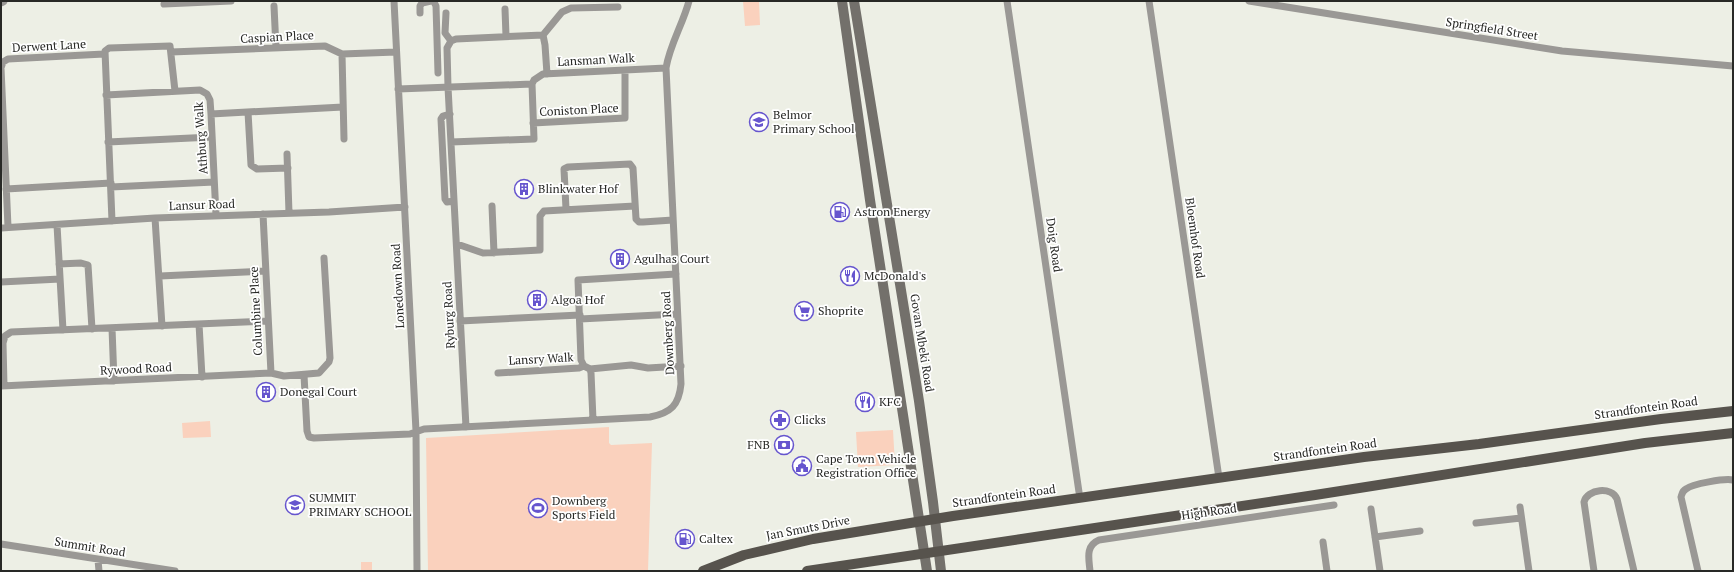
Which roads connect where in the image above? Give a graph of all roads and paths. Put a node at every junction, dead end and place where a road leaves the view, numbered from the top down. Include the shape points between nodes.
1 (230, 1) edge
2 (394, 1) edge
3 (689, 1) edge
4 (842, 1) edge
5 (854, 1) edge
6 (1008, 1) edge
7 (1149, 1) edge
8 (1249, 1) edge
9 (164, 4) dead end
10 (274, 6) dead end
11 (618, 7) dead end
12 (505, 9) dead end
13 (420, 13) dead end
14 (446, 13) dead end
15 (543, 35) junction
16 (506, 36) junction
17 (451, 42) junction
18 (276, 48) junction
19 (171, 52) junction
20 (396, 52) junction
21 (104, 54) junction
22 (342, 54) junction
23 (437, 56) junction
24 (447, 56) junction
25 (1733, 66) edge
26 (666, 68) junction
27 (625, 70) junction
28 (438, 73) dead end
29 (547, 74) junction
30 (532, 84) junction
31 (448, 87) junction
32 (398, 89) junction
33 (175, 91) junction
34 (106, 95) junction
35 (343, 107) junction
36 (248, 112) junction
37 (211, 114) junction
38 (450, 114) junction
39 (533, 123) junction
40 (212, 137) junction
41 (344, 139) dead end
42 (108, 142) junction
43 (451, 142) junction
44 (288, 154) dead end
45 (288, 168) junction
46 (214, 182) junction
47 (111, 185) junction
48 (6, 189) junction
49 (454, 201) junction
50 (492, 206) dead end
51 (636, 206) junction
52 (405, 207) junction
53 (566, 209) junction
54 (289, 213) junction
55 (263, 214) junction
56 (216, 216) junction
57 (155, 218) junction
58 (673, 220) junction
59 (112, 221) junction
60 (57, 225) junction
61 (5, 228) edge
62 (457, 244) junction
63 (494, 252) junction
64 (324, 258) dead end
65 (59, 264) junction
66 (265, 271) junction
67 (676, 274) junction
68 (160, 276) junction
69 (60, 279) junction
70 (1, 282) edge
71 (677, 314) junction
72 (580, 317) junction
73 (268, 321) junction
74 (460, 321) junction
75 (199, 324) junction
76 (162, 326) junction
77 (112, 328) junction
78 (92, 329) junction
79 (63, 330) junction
80 (681, 366) junction
81 (587, 368) junction
82 (271, 373) junction
83 (498, 373) dead end
84 (304, 375) junction
85 (202, 377) junction
86 (114, 381) junction
87 (3, 386) edge
88 (1733, 411) edge
89 (593, 420) junction
90 (466, 427) junction
91 (416, 431) junction
92 (1733, 433) edge
93 (1219, 478) junction
94 (1733, 480) edge
95 (1079, 492) dead end
96 (1334, 505) dead end
97 (1520, 507) dead end
98 (1371, 509) dead end
99 (1521, 518) junction
100 (935, 519) junction
101 (921, 521) junction
102 (1476, 523) dead end
103 (1420, 531) dead end
104 (1375, 537) junction
105 (1323, 542) dead end
106 (1, 544) edge
107 (939, 550) junction
108 (925, 552) junction
109 (98, 560) junction
110 (99, 571) edge
111 (172, 571) edge
112 (418, 571) edge
113 (703, 571) edge
114 (807, 571) edge
115 (927, 571) edge
116 (941, 571) edge
117 (1090, 571) edge
118 (1328, 571) edge
119 (1380, 571) edge
120 (1529, 571) edge
121 (1594, 571) edge
122 (1634, 571) edge
123 (1698, 571) edge

1 - 9 street
2 - 20 street, Lonedown Road
3 - 26 street, Downberg Road via 669,52
4 - 101 main road via 870,200
5 - 100 main road, Govan Mbeki Road via 919,401
6 - 95 street, Doig Road
7 - 93 street, Bloemhof Road
8 - 25 street, Springfield Street via 1562,51
10 - 18 street
11 - 15 street via 571,8 562,12
12 - 16 street
13 - 23 street via 422,2 434,2
14 - 17 street via 445,33
15 - 16 street
15 - 29 street
16 - 17 street via 456,39
17 - 24 street, Ryburg Road via 447,48
18 - 19 street, Caspian Place
18 - 22 street, Caspian Place via 325,46
19 - 21 street via 170,46 166,45 108,48
19 - 33 street
20 - 22 street
20 - 32 street, Lonedown Road
21 - 34 street
21 - 48 street, Derwent Lane via 8,59 3,62 1,68
22 - 35 street
23 - 24 street
23 - 28 street
24 - 31 street, Ryburg Road
26 - 27 street, Lansman Walk
26 - 58 street, Downberg Road
27 - 29 street, Lansman Walk
27 - 39 street, Coniston Place via 626,118
29 - 30 street, Lansman Walk via 536,78
30 - 31 street
30 - 39 street, Coniston Place
31 - 32 street
31 - 38 street, Ryburg Road
32 - 52 street, Lonedown Road
33 - 34 street, Athburg Walk
33 - 37 street, Athburg Walk via 206,92 210,97
34 - 42 street
35 - 36 street
35 - 41 street
36 - 37 street
36 - 45 street via 251,164 257,169
37 - 40 street, Athburg Walk
38 - 43 street, Ryburg Road
38 - 49 street via 441,119 445,199 447,202
39 - 43 street, Coniston Place via 534,139
40 - 42 street
40 - 46 street, Athburg Walk
42 - 47 street
43 - 49 street, Ryburg Road
44 - 45 street
45 - 54 street
46 - 47 street
46 - 56 street, Athburg Walk
47 - 48 street
47 - 59 street
48 - 61 street, Derwent Lane
49 - 62 street, Ryburg Road
50 - 63 street
51 - 53 street
51 - 53 street via 631,164 564,169
51 - 58 street via 636,219 639,222
52 - 54 street, Lansur Road
52 - 91 street, Lonedown Road
53 - 63 street via 547,210 541,213 540,250
54 - 55 street, Lansur Road
55 - 56 street, Lansur Road
55 - 66 street, Columbine Place
56 - 57 street, Lansur Road
57 - 59 street, Lansur Road
57 - 68 street
58 - 67 street, Downberg Road
59 - 60 street, Lansur Road
60 - 61 street, Lansur Road
60 - 65 street
62 - 63 street via 481,252
62 - 74 street, Ryburg Road
64 - 84 street via 330,358 319,373
65 - 69 street
65 - 78 street via 84,263 89,268
66 - 68 street
66 - 73 street, Columbine Place
67 - 71 street, Downberg Road
67 - 72 street, Lansry Walk via 578,280
68 - 76 street
69 - 70 street
69 - 79 street
71 - 72 street
71 - 80 street, Downberg Road
72 - 74 street
72 - 81 street, Lansry Walk via 581,360
73 - 75 street
73 - 82 street, Columbine Place
74 - 90 street, Ryburg Road
75 - 76 street
75 - 85 street
76 - 77 street
77 - 78 street
77 - 86 street
78 - 79 street
79 - 87 street via 11,332 5,336
80 - 81 street, Lansry Walk via 648,368 631,365
80 - 89 street, Downberg Road via 679,398 673,408 661,415 650,417
81 - 83 street, Lansry Walk
81 - 89 street, Lansry Walk via 591,373
82 - 84 street via 280,376
82 - 85 street, Rywood Road
84 - 91 street via 307,431 311,438 410,434
85 - 86 street, Rywood Road
86 - 87 street, Rywood Road
88 - 93 main road, Strandfontein Road via 1364,457
89 - 90 street, Downberg Road
90 - 91 street, Downberg Road
91 - 112 street, Lonedown Road
92 - 107 main road via 1645,443
93 - 100 main road, Strandfontein Road
94 - 123 street via 1726,478 1683,491 1681,497
96 - 117 street, High Road via 1099,540 1090,547
97 - 99 street
98 - 104 street
99 - 102 street
99 - 120 street
100 - 101 main road, Strandfontein Road
100 - 107 main road, Govan Mbeki Road
101 - 108 main road
101 - 113 main road, Jan Smuts Drive via 772,548 744,555
103 - 104 street
104 - 119 street
105 - 118 street
106 - 109 street, Summit Road
107 - 108 main road
107 - 116 main road, Govan Mbeki Road
108 - 114 main road
108 - 115 main road
109 - 110 street
109 - 111 street, Summit Road
121 - 122 street via 1584,502 1590,493 1608,491 1614,493 1617,499

